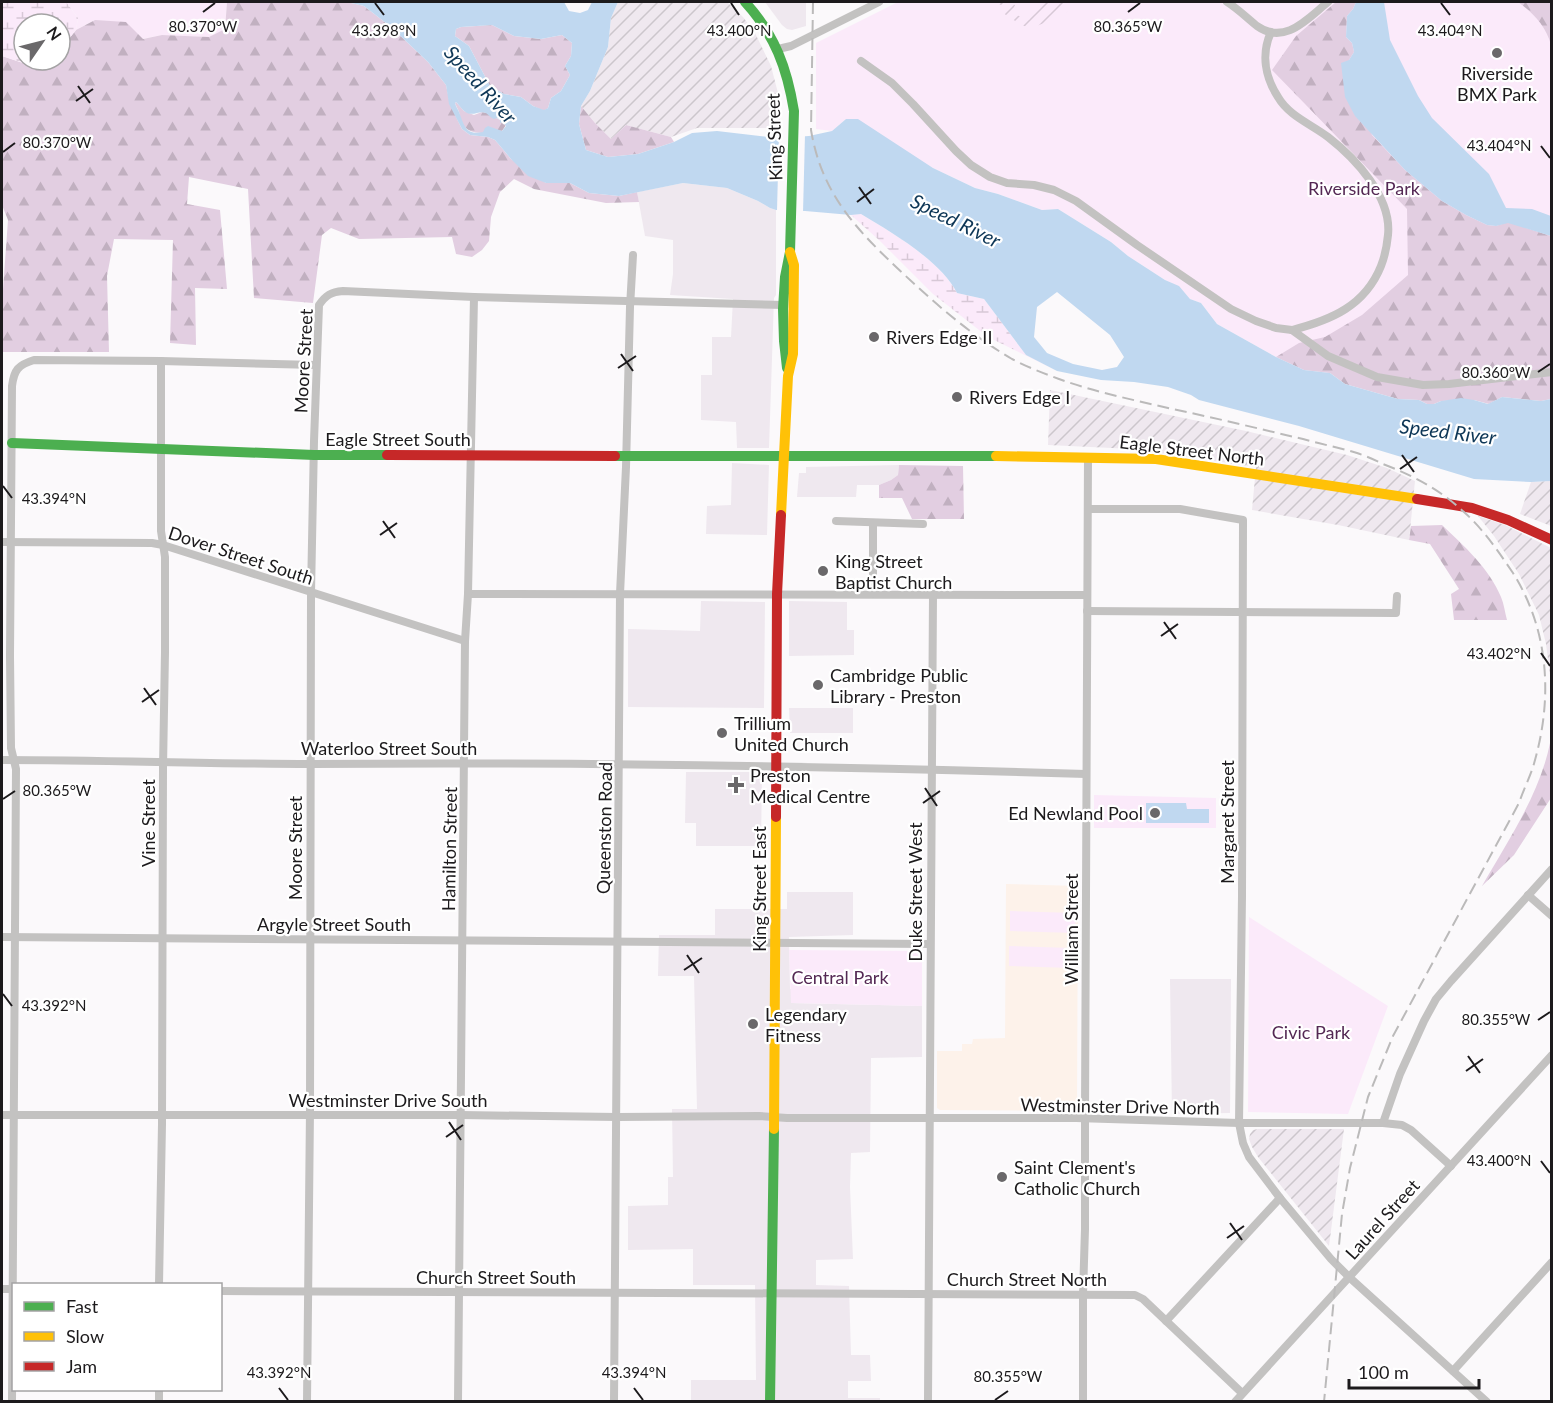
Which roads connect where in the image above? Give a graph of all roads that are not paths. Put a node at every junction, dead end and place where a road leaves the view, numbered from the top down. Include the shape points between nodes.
1 (745, 2) edge
2 (879, 2) edge
3 (1227, 2) edge
4 (1328, 2) edge
5 (1271, 32) junction
6 (778, 50) junction
7 (861, 61) dead end
8 (792, 212) joint
9 (790, 252) junction
10 (633, 255) dead end
11 (474, 297) junction
12 (630, 301) junction
13 (784, 305) junction
14 (1292, 330) junction
15 (161, 361) junction
16 (316, 366) junction
17 (1551, 372) edge
18 (788, 376) junction
19 (12, 443) junction
20 (160, 448) junction
21 (314, 455) junction
22 (471, 455) junction
23 (627, 455) junction
24 (784, 456) junction
25 (1088, 457) junction
26 (1088, 508) junction
27 (836, 521) dead end
28 (873, 523) junction
29 (922, 524) dead end
30 (1551, 540) edge
31 (6, 542) edge
32 (163, 545) junction
33 (311, 593) junction
34 (468, 594) junction
35 (620, 594) junction
36 (777, 594) junction
37 (873, 594) junction
38 (933, 594) junction
39 (1087, 595) junction
40 (1397, 596) dead end
41 (1087, 610) junction
42 (1242, 612) junction
43 (465, 640) junction
44 (2, 760) edge
45 (13, 760) junction
46 (163, 761) junction
47 (465, 763) junction
48 (311, 764) junction
49 (620, 764) junction
50 (776, 766) junction
51 (931, 770) junction
52 (1086, 774) junction
53 (1551, 870) edge
54 (1528, 895) junction
55 (1551, 916) edge
56 (2, 937) edge
57 (14, 938) junction
58 (162, 938) junction
59 (310, 940) junction
60 (463, 940) junction
61 (618, 941) junction
62 (775, 943) junction
63 (930, 944) junction
64 (1551, 1055) edge
65 (2, 1114) edge
66 (162, 1114) junction
67 (14, 1115) junction
68 (461, 1115) junction
69 (310, 1116) junction
70 (617, 1117) junction
71 (774, 1117) junction
72 (929, 1118) junction
73 (1085, 1120) junction
74 (1239, 1123) junction
75 (1383, 1123) junction
76 (1451, 1166) junction
77 (1280, 1198) junction
78 (1551, 1262) edge
79 (1349, 1277) junction
80 (13, 1283) edge
81 (159, 1283) edge
82 (222, 1291) edge
83 (308, 1291) junction
84 (459, 1292) junction
85 (615, 1293) junction
86 (772, 1294) junction
87 (929, 1294) junction
88 (1083, 1294) junction
89 (1166, 1321) junction
90 (1453, 1371) junction
91 (1242, 1393) junction
92 (307, 1401) edge
93 (458, 1401) edge
94 (614, 1401) edge
95 (770, 1401) edge
96 (928, 1401) edge
97 (1083, 1401) edge
98 (1235, 1401) edge
99 (1487, 1401) edge

1 - 6 main road, King Street
2 - 6 street
3 - 5 street
4 - 5 street via 1288,32
5 - 14 street via 1264,57 1277,96 1294,115 1357,163 1375,187 1389,233 1376,278 1361,297 1324,321
6 - 8 main road, King Street via 794,111
7 - 14 street via 892,83 956,151 990,177 1054,190 1076,201 1231,309 1276,328
8 - 9 main road, King Street East
9 - 13 main road, King Street East
9 - 18 main road, King Street East via 794,265 793,342
10 - 12 street, Queenston Road
11 - 12 street
11 - 16 street, Moore Street via 333,292 319,305
11 - 22 street, Hamilton Street
12 - 13 street
12 - 23 street, Queenston Road
13 - 18 main road, King Street East
14 - 17 street via 1328,356 1377,377 1397,381 1449,384
15 - 16 street
15 - 19 street via 26,363 13,376
15 - 20 street, Vine Street
16 - 21 street, Moore Street
18 - 24 main road, King Street East
19 - 20 main road, Eagle Street South
19 - 31 street
20 - 21 main road, Eagle Street South
20 - 32 street, Vine Street
21 - 22 main road, Eagle Street South
21 - 33 street, Moore Street
22 - 23 main road, Eagle Street South
22 - 34 street, Hamilton Street
23 - 24 main road, Eagle Street South
23 - 35 street, Queenston Road
24 - 25 main road, Eagle Street North
24 - 36 main road, King Street East
25 - 26 street, William Street
25 - 30 main road, Eagle Street North via 1156,459 1472,508
26 - 39 street, William Street
26 - 42 street, Margaret Street via 1180,509 1243,520
27 - 28 street
28 - 29 street
28 - 37 street
31 - 32 street, Dover Street South
31 - 45 street
32 - 33 street, Dover Street South
32 - 46 street, Vine Street
33 - 43 street, Dover Street South
33 - 48 street, Moore Street
34 - 35 street
34 - 43 street, Hamilton Street
35 - 36 street
35 - 49 street, Queenston Road
36 - 37 street
36 - 50 main road, King Street East
37 - 38 street
38 - 39 street
38 - 51 street, Duke Street West
39 - 41 street, William Street
40 - 42 street via 1396,612
41 - 42 street
41 - 52 street, William Street
42 - 74 street, Margaret Street
43 - 47 street, Hamilton Street
44 - 45 street, Waterloo Street South
45 - 46 street, Waterloo Street South
45 - 57 street
46 - 48 street, Waterloo Street South
46 - 58 street, Vine Street
47 - 48 street, Waterloo Street South
47 - 49 street, Waterloo Street South
47 - 60 street, Hamilton Street
48 - 59 street, Moore Street
49 - 50 street, Waterloo Street South
49 - 61 street, Queenston Road
50 - 51 street, Waterloo Street South
50 - 62 main road, King Street East
51 - 52 street, Waterloo Street South
51 - 63 street, Duke Street West
52 - 73 street, William Street
53 - 54 street
54 - 55 street
54 - 75 street via 1436,999 1400,1074
56 - 57 street, Argyle Street South
57 - 58 street, Argyle Street South
57 - 67 street
58 - 59 street, Argyle Street South
58 - 66 street, Vine Street
59 - 60 street, Argyle Street South
59 - 69 street, Moore Street
60 - 61 street, Argyle Street South
60 - 68 street, Hamilton Street
61 - 62 street, Argyle Street South
61 - 70 street, Queenston Road
62 - 63 street, Argyle Street South
62 - 71 main road, King Street East
63 - 72 street, Duke Street West
64 - 76 street, Laurel Street
65 - 67 street, Westminster Drive South
66 - 67 street, Westminster Drive South
66 - 69 street, Westminster Drive South
66 - 81 street, Vine Street
67 - 80 street
68 - 69 street, Westminster Drive South
68 - 70 street, Westminster Drive South
68 - 84 street, Hamilton Street
69 - 83 street, Moore Street
70 - 71 street, Westminster Drive South
70 - 85 street, Queenston Road
71 - 72 street, Westminster Drive North
71 - 86 main road, King Street East
72 - 73 street, Westminster Drive North
72 - 87 street, Duke Street West
73 - 74 street, Westminster Drive North
73 - 88 street, William Street
74 - 75 street, Westminster Drive North
74 - 77 street, Margaret Street via 1249,1156
75 - 76 street, Westminster Drive North via 1411,1130
76 - 79 street, Laurel Street
77 - 79 street, Margaret Street
77 - 89 street
78 - 90 street
79 - 90 street, Margaret Street
79 - 91 street, Laurel Street
82 - 83 street, Church Street South
83 - 84 street, Church Street South
83 - 92 street, Moore Street
84 - 85 street, Church Street South
84 - 93 street, Hamilton Street
85 - 86 street, Church Street South
85 - 94 street, Queenston Road
86 - 87 street, Church Street North
86 - 95 main road, King Street East
87 - 88 street, Church Street North
87 - 96 street, Duke Street West
88 - 89 street, Church Street North via 1135,1295
88 - 97 street, William Street
89 - 91 street, Church Street North
90 - 99 street, Margaret Street
91 - 98 street, Laurel Street

